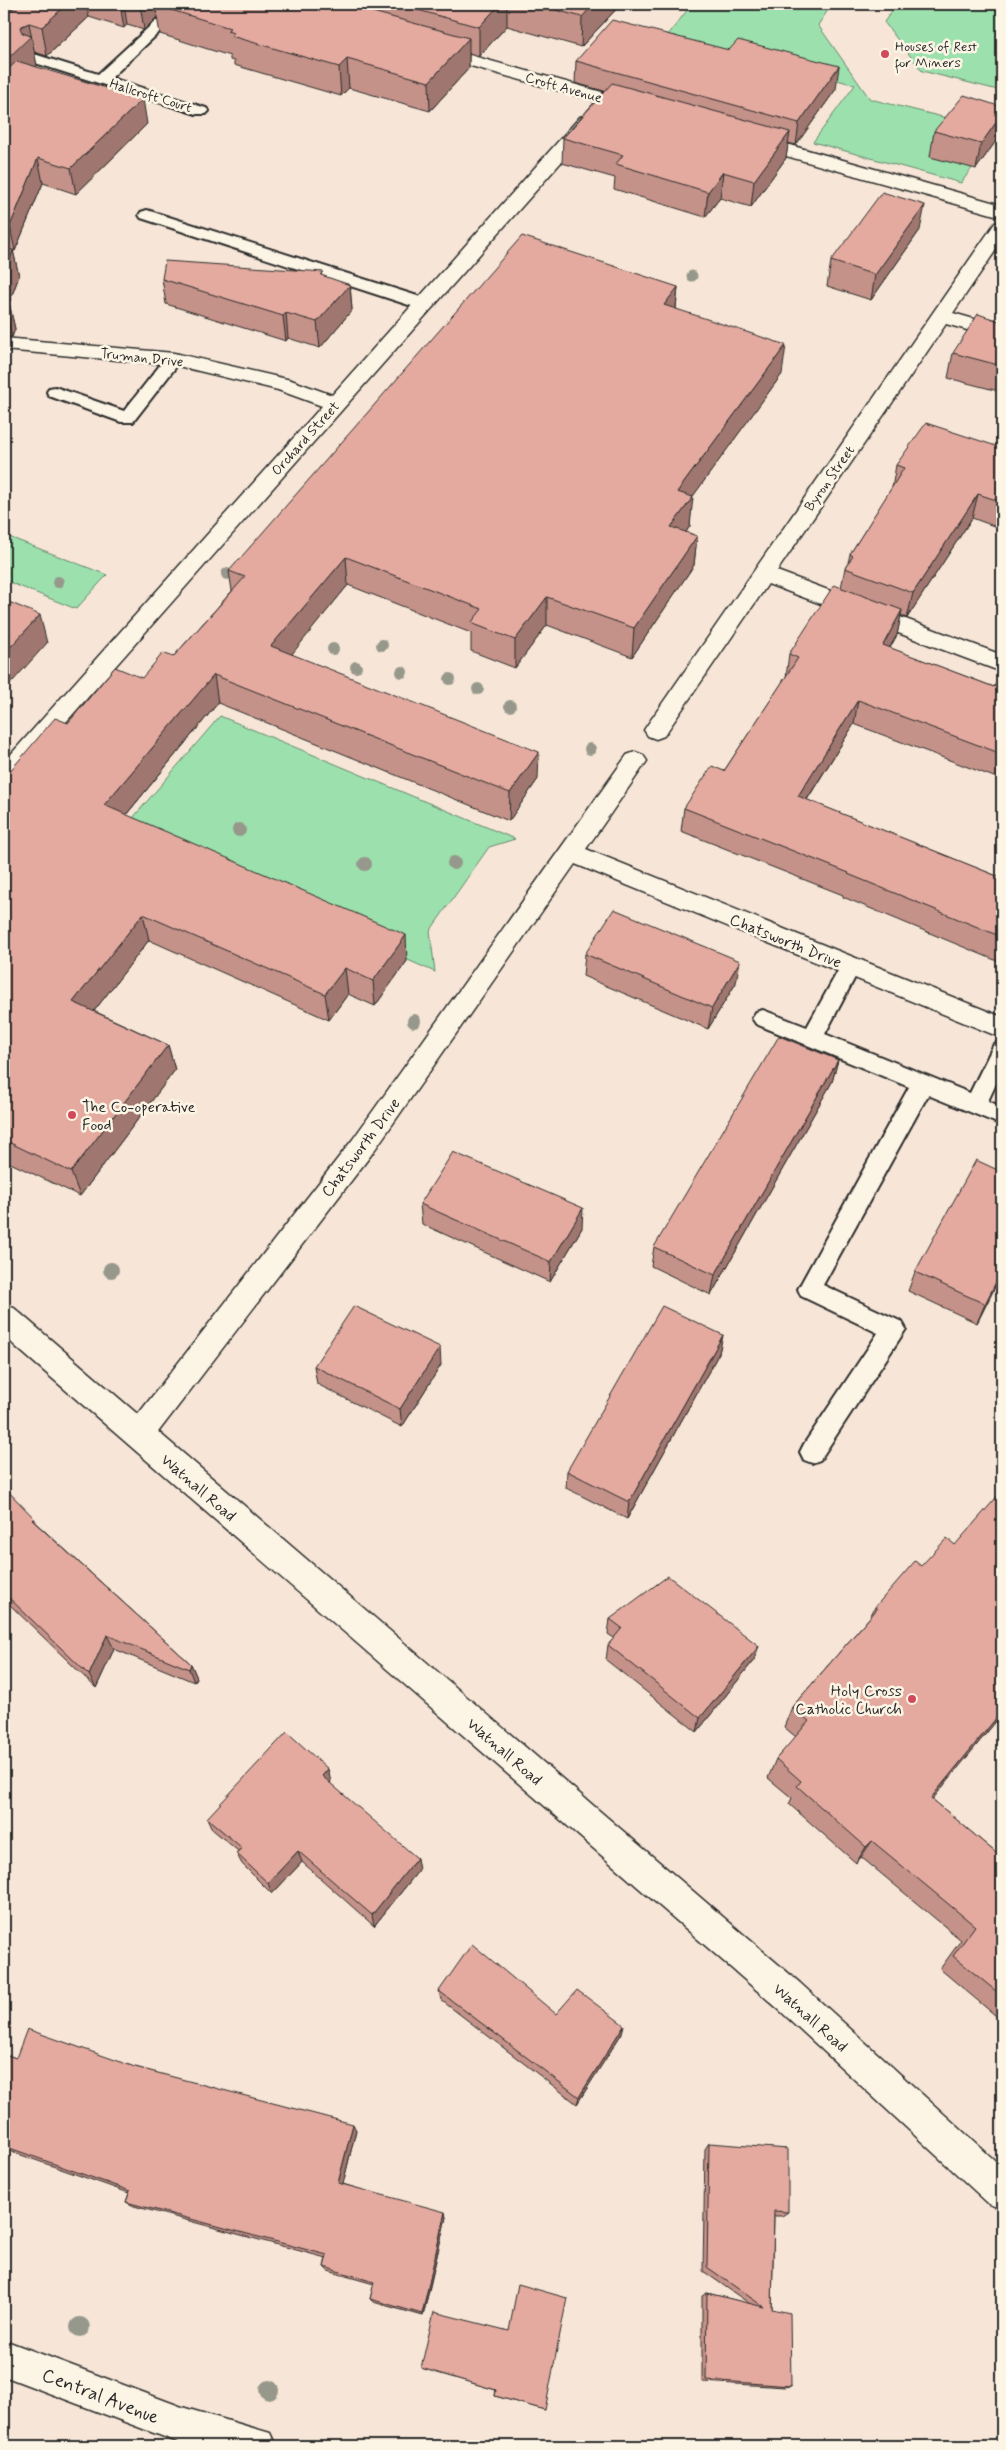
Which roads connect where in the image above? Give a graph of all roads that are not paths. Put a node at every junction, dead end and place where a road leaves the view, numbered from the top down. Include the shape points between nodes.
1 (182, 4) edge
2 (414, 44) edge
3 (34, 58) dead end
4 (102, 79) junction
5 (606, 99) junction
6 (202, 111) dead end
7 (653, 112) edge
8 (738, 136) edge
9 (1002, 211) edge
10 (147, 214) dead end
11 (1002, 227) edge
12 (424, 304) junction
13 (941, 316) junction
14 (1002, 334) edge
15 (4, 344) edge
16 (174, 359) junction
17 (56, 392) dead end
18 (335, 404) junction
19 (763, 574) junction
20 (1002, 664) edge
21 (656, 730) dead end
22 (635, 761) dead end
23 (4, 777) edge
24 (570, 852) junction
25 (851, 966) junction
26 (763, 1018) dead end
27 (1002, 1028) edge
28 (812, 1038) junction
29 (1002, 1050) edge
30 (923, 1083) junction
31 (975, 1104) junction
32 (1002, 1116) edge
33 (4, 1317) edge
34 (139, 1435) junction
35 (812, 1452) dead end
36 (1002, 2191) edge
37 (4, 2358) edge
38 (257, 2446) edge

1 - 4 lane, Hallcroft Court
2 - 5 street, Croft Avenue
3 - 4 lane, Hallcroft Court
4 - 6 lane, Hallcroft Court
5 - 7 street, Croft Avenue
5 - 12 street, Orchard Street
8 - 9 street
10 - 12 lane
11 - 13 street, Byron Street
12 - 18 street, Orchard Street
13 - 14 street
13 - 19 street, Byron Street
15 - 16 street, Truman Drive
16 - 17 lane via 127,418
16 - 18 street, Truman Drive via 284,385
18 - 23 street, Orchard Street
19 - 20 street
19 - 21 street, Byron Street
22 - 24 street, Chatsworth Drive
24 - 25 street, Chatsworth Drive
24 - 34 street, Chatsworth Drive via 362,1147
25 - 27 street, Chatsworth Drive
25 - 28 lane
26 - 28 lane
28 - 30 lane
29 - 31 lane
30 - 31 lane
30 - 35 lane via 809,1288 894,1330
31 - 32 lane
33 - 34 street, Watnall Road
34 - 36 street, Watnall Road via 788,1995
37 - 38 street, Central Avenue via 182,2426

